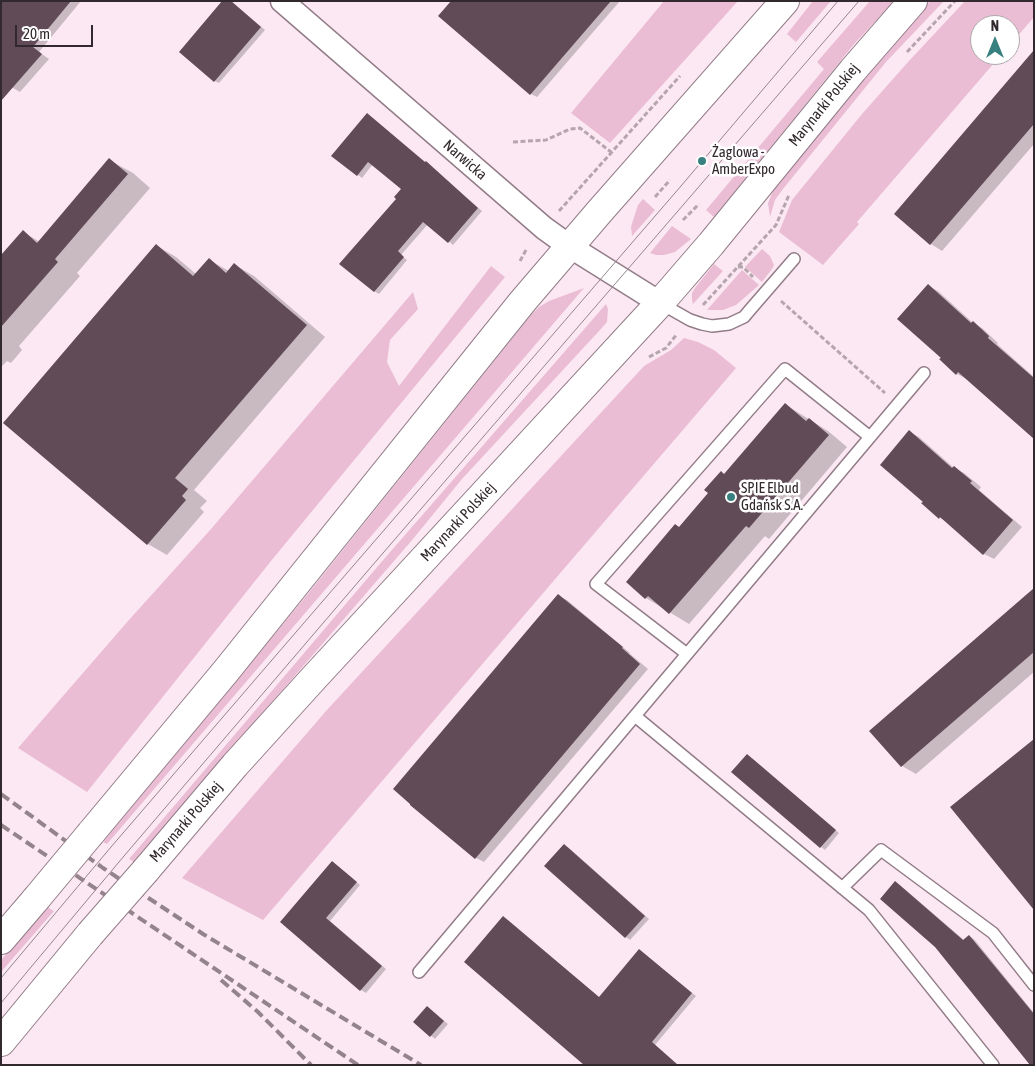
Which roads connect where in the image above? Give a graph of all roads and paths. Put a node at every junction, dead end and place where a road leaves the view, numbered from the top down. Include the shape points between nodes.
1 (282, 1) edge
2 (784, 1) edge
3 (914, 1) edge
4 (682, 74) dead end
5 (514, 142) dead end
6 (611, 152) junction
7 (670, 180) dead end
8 (655, 197) dead end
9 (699, 204) dead end
10 (557, 213) dead end
11 (683, 220) dead end
12 (569, 246) junction
13 (794, 259) dead end
14 (738, 266) dead end
15 (768, 289) junction
16 (660, 303) junction
17 (924, 373) dead end
18 (898, 404) junction
19 (870, 437) junction
20 (687, 654) junction
21 (635, 716) junction
22 (842, 888) junction
23 (1, 940) edge
24 (419, 972) dead end
25 (1034, 986) edge
26 (1, 1042) edge
27 (993, 1065) edge

1 - 12 street, Narwicka via 492,184
2 - 12 main road
3 - 16 main road, Marynarki Polskiej
4 - 6 path
5 - 6 path via 546,140 580,128
6 - 10 path
7 - 8 path
9 - 11 path
12 - 16 street, Narwicka
12 - 23 main road, bridge via 226,671
13 - 15 lane
14 - 15 path
15 - 16 lane via 744,317 721,326 690,320
15 - 18 path
16 - 26 main road, Marynarki Polskiej, bridge via 235,765
17 - 18 lane
18 - 19 lane
19 - 20 lane
19 - 20 lane via 784,369 596,584
20 - 21 lane
21 - 22 lane
21 - 24 lane
22 - 25 lane via 881,850 993,933
22 - 27 lane via 869,910

